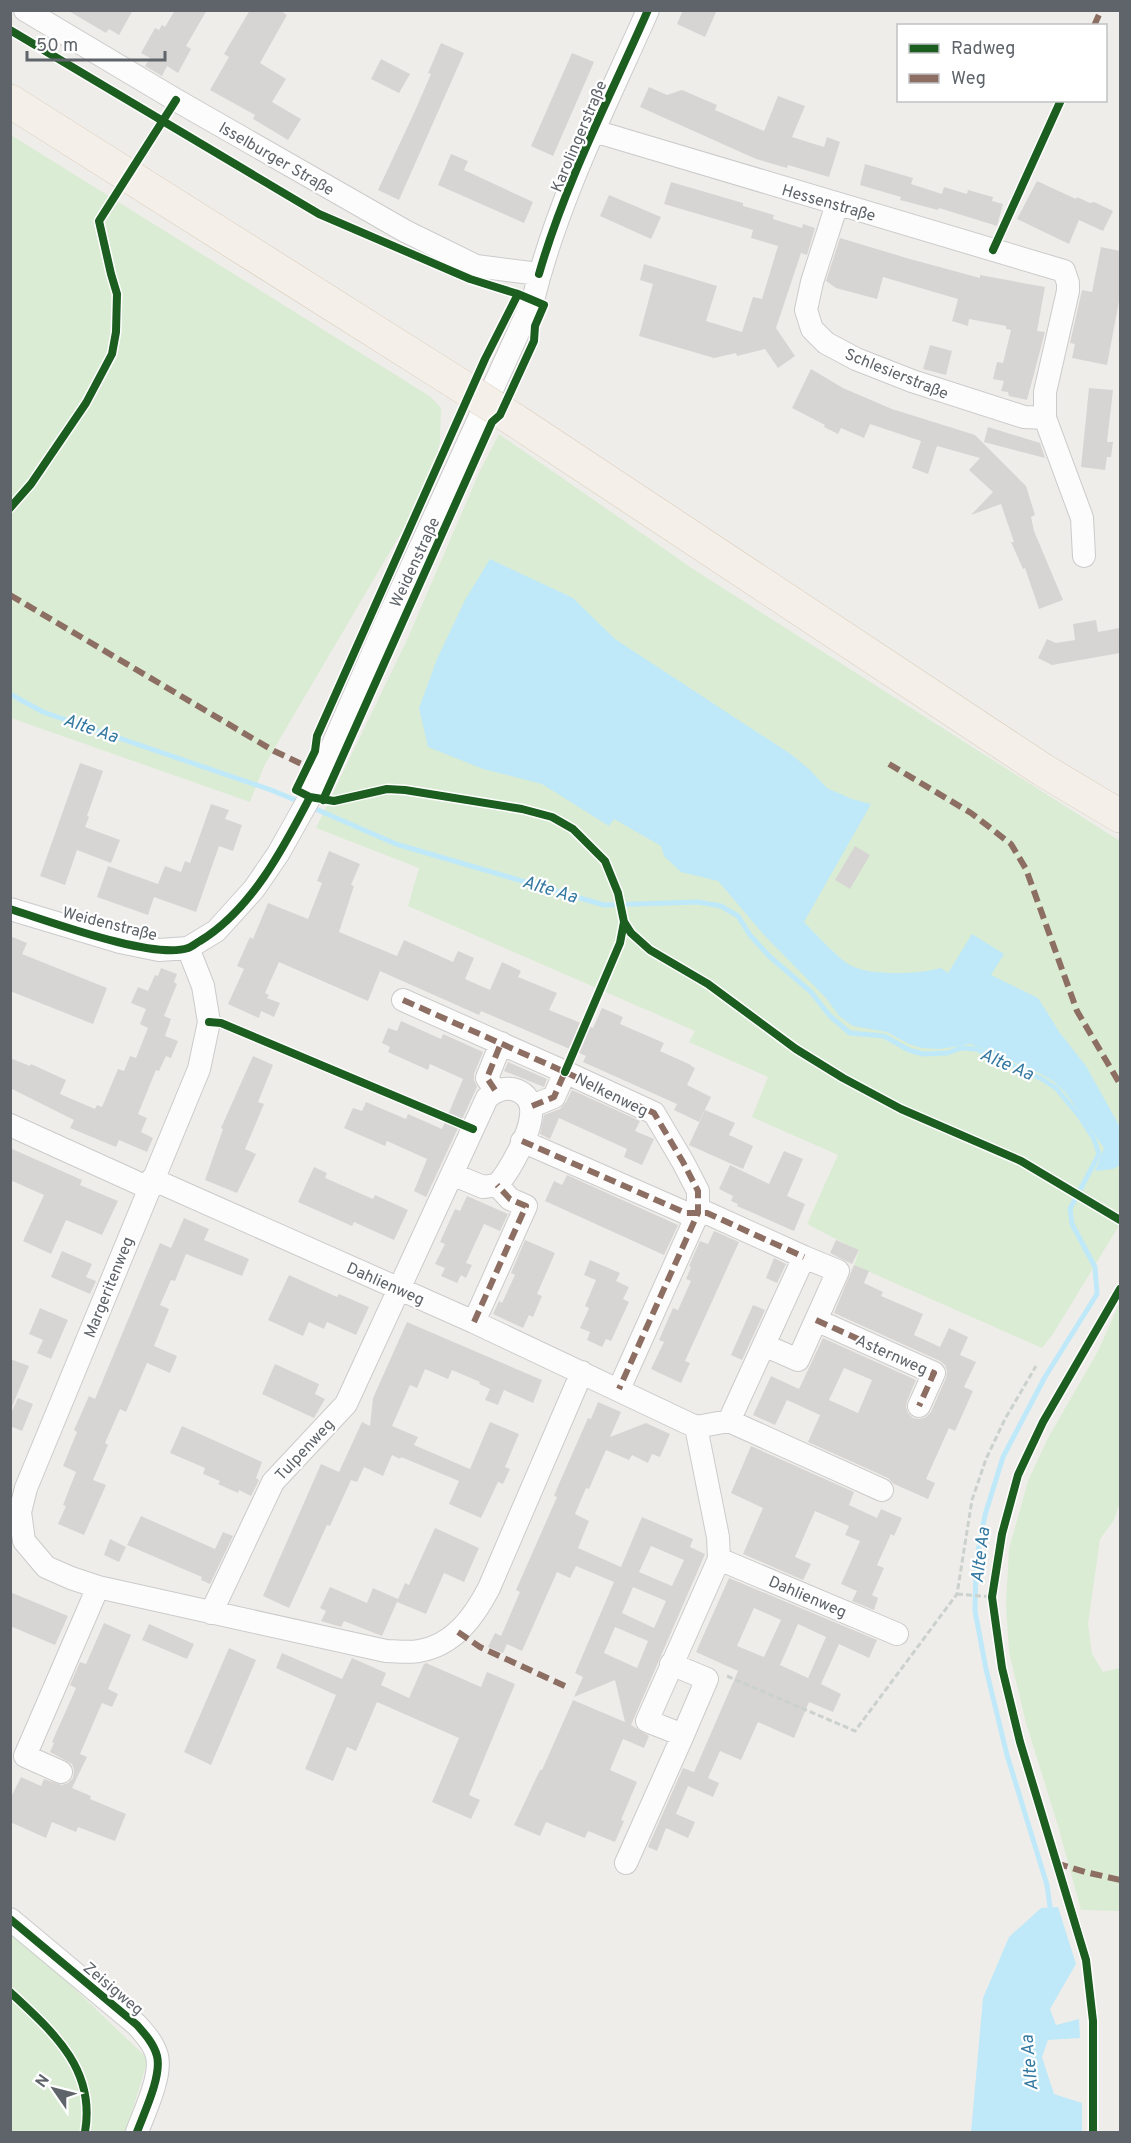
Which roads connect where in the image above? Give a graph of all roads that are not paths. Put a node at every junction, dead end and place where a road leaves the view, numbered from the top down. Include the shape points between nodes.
1 (26, 10) edge
2 (648, 10) edge
3 (10, 101) edge
4 (594, 131) junction
5 (837, 204) junction
6 (540, 274) junction
7 (1045, 418) junction
8 (1084, 556) dead end
9 (1120, 816) edge
10 (10, 909) edge
11 (188, 948) junction
12 (404, 1000) dead end
13 (501, 1043) junction
14 (565, 1072) junction
15 (495, 1090) junction
16 (532, 1106) junction
17 (10, 1125) edge
18 (522, 1141) junction
19 (452, 1174) junction
20 (150, 1183) junction
21 (496, 1185) junction
22 (698, 1213) junction
23 (804, 1257) junction
24 (399, 1288) junction
25 (816, 1320) junction
26 (474, 1322) junction
27 (764, 1345) junction
28 (582, 1372) junction
29 (618, 1389) junction
30 (920, 1406) dead end
31 (729, 1421) junction
32 (696, 1427) junction
33 (882, 1490) dead end
34 (17, 1547) edge
35 (719, 1558) junction
36 (98, 1587) junction
37 (211, 1613) junction
38 (897, 1634) dead end
39 (671, 1664) junction
40 (683, 1735) junction
41 (61, 1772) dead end
42 (626, 1863) dead end
43 (10, 1919) edge
44 (137, 2133) edge

1 - 6 street, Isselburger Straße via 405,231 482,267
2 - 4 street, Karolingerstraße
3 - 9 main road, bridge via 513,419 1043,770
4 - 5 street, Hessenstraße
4 - 6 street, Karolingerstraße
5 - 7 street, Schlesierstraße via 806,310 812,329 826,343 856,359 912,381 1024,417
5 - 7 street, Hessenstraße via 1064,271 1068,291 1045,392
6 - 11 street, Weidenstraße via 533,300 299,818 255,889 216,931
7 - 8 street via 1082,518
10 - 11 street, Weidenstraße via 120,942 159,950
11 - 20 street, Margeritenweg via 203,986 209,1022 199,1069
12 - 13 street, Nelkenweg
13 - 14 street, Nelkenweg
13 - 15 street via 487,1078
14 - 16 street via 554,1098
14 - 22 street, Nelkenweg via 654,1113 698,1191
15 - 16 street via 507,1087 524,1094
15 - 19 street via 487,1098
16 - 18 street
17 - 20 street, Dahlienweg
18 - 21 street via 507,1175
18 - 22 street via 686,1213
19 - 21 street via 483,1187
19 - 24 street
20 - 24 street, Dahlienweg
20 - 34 street, Margeritenweg via 26,1488
21 - 26 street via 510,1199 526,1206
22 - 23 street via 710,1214
22 - 29 street
23 - 25 street via 838,1271
23 - 27 street
24 - 26 street, Dahlienweg
24 - 37 street, Tulpenweg via 346,1404 273,1482
25 - 27 street via 798,1360
25 - 30 street, Asternweg via 934,1372
26 - 28 street, Dahlienweg
27 - 31 street
28 - 29 street, Dahlienweg
28 - 37 street, Margeritenweg via 489,1588 477,1609 445,1642 418,1651 386,1651
29 - 32 street, Dahlienweg
31 - 32 street
31 - 33 street
32 - 35 street
34 - 36 street, Margeritenweg via 46,1567
35 - 38 street, Dahlienweg
35 - 39 street
36 - 37 street, Margeritenweg
36 - 41 street via 25,1756
39 - 40 street via 707,1679
39 - 40 street via 647,1721
40 - 42 street
43 - 44 street, Zeisigweg via 129,2018 148,2039 157,2057 156,2078

